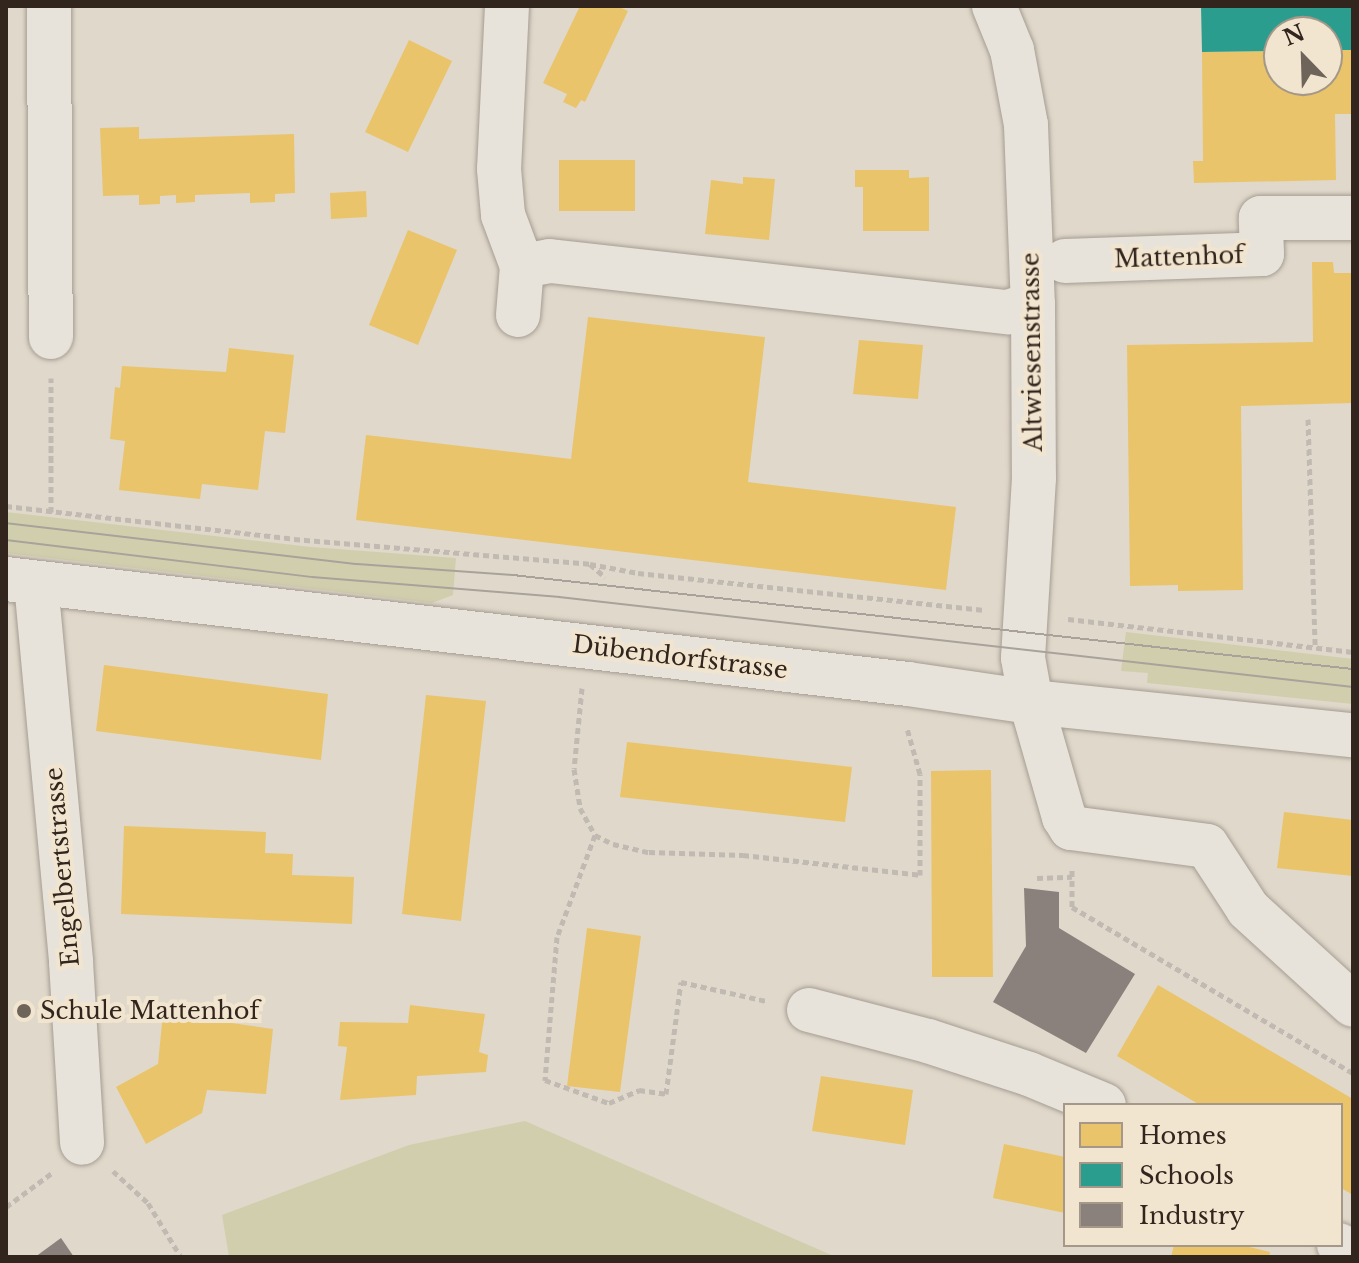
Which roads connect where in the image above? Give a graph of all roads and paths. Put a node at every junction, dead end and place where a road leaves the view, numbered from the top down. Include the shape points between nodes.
1 (49, 6) edge
2 (507, 6) edge
3 (994, 6) edge
4 (1353, 218) edge
5 (1065, 261) dead end
6 (522, 266) junction
7 (1033, 304) junction
8 (518, 315) dead end
9 (51, 337) joint
10 (1308, 419) dead end
11 (6, 506) edge
12 (51, 512) junction
13 (590, 564) junction
14 (605, 577) dead end
15 (21, 581) edge
16 (993, 611) dead end
17 (1063, 619) dead end
18 (1315, 648) junction
19 (1353, 652) edge
20 (582, 681) dead end
21 (1031, 702) junction
22 (905, 719) dead end
23 (1353, 735) edge
24 (1071, 828) junction
25 (595, 835) junction
26 (1072, 877) junction
27 (1037, 878) dead end
28 (1353, 1005) edge
29 (809, 1010) joint
30 (1353, 1073) edge
31 (1099, 1103) edge
32 (82, 1143) junction
33 (6, 1207) edge
34 (181, 1257) edge

1 - 9 street
2 - 6 street via 499,169 503,215
3 - 7 street, Altwiesenstrasse via 1012,50 1026,125
4 - 5 street, Mattenhof via 1261,218 1262,254
6 - 7 street via 550,261 1008,312
6 - 8 street
7 - 21 street, Altwiesenstrasse via 1034,478 1023,649
9 - 12 path
10 - 18 path
11 - 12 path
12 - 13 path
13 - 14 path
13 - 16 path
15 - 21 street, Dübendorfstrasse
15 - 32 street, Engelbertstrasse via 71,962
17 - 18 path
18 - 19 path
20 - 25 path via 574,769 580,808
21 - 23 street, Dübendorfstrasse
21 - 24 street, Altwiesenstrasse
22 - 25 path via 920,774 920,875 743,855 649,852
24 - 26 path
24 - 28 street via 1207,846 1248,909
25 - 29 path via 557,937 545,1080 609,1103 639,1090 666,1094 681,982
26 - 27 path
26 - 30 path via 1072,907
29 - 31 street via 928,1041
32 - 33 path via 57,1157 51,1175
32 - 34 path via 148,1203

